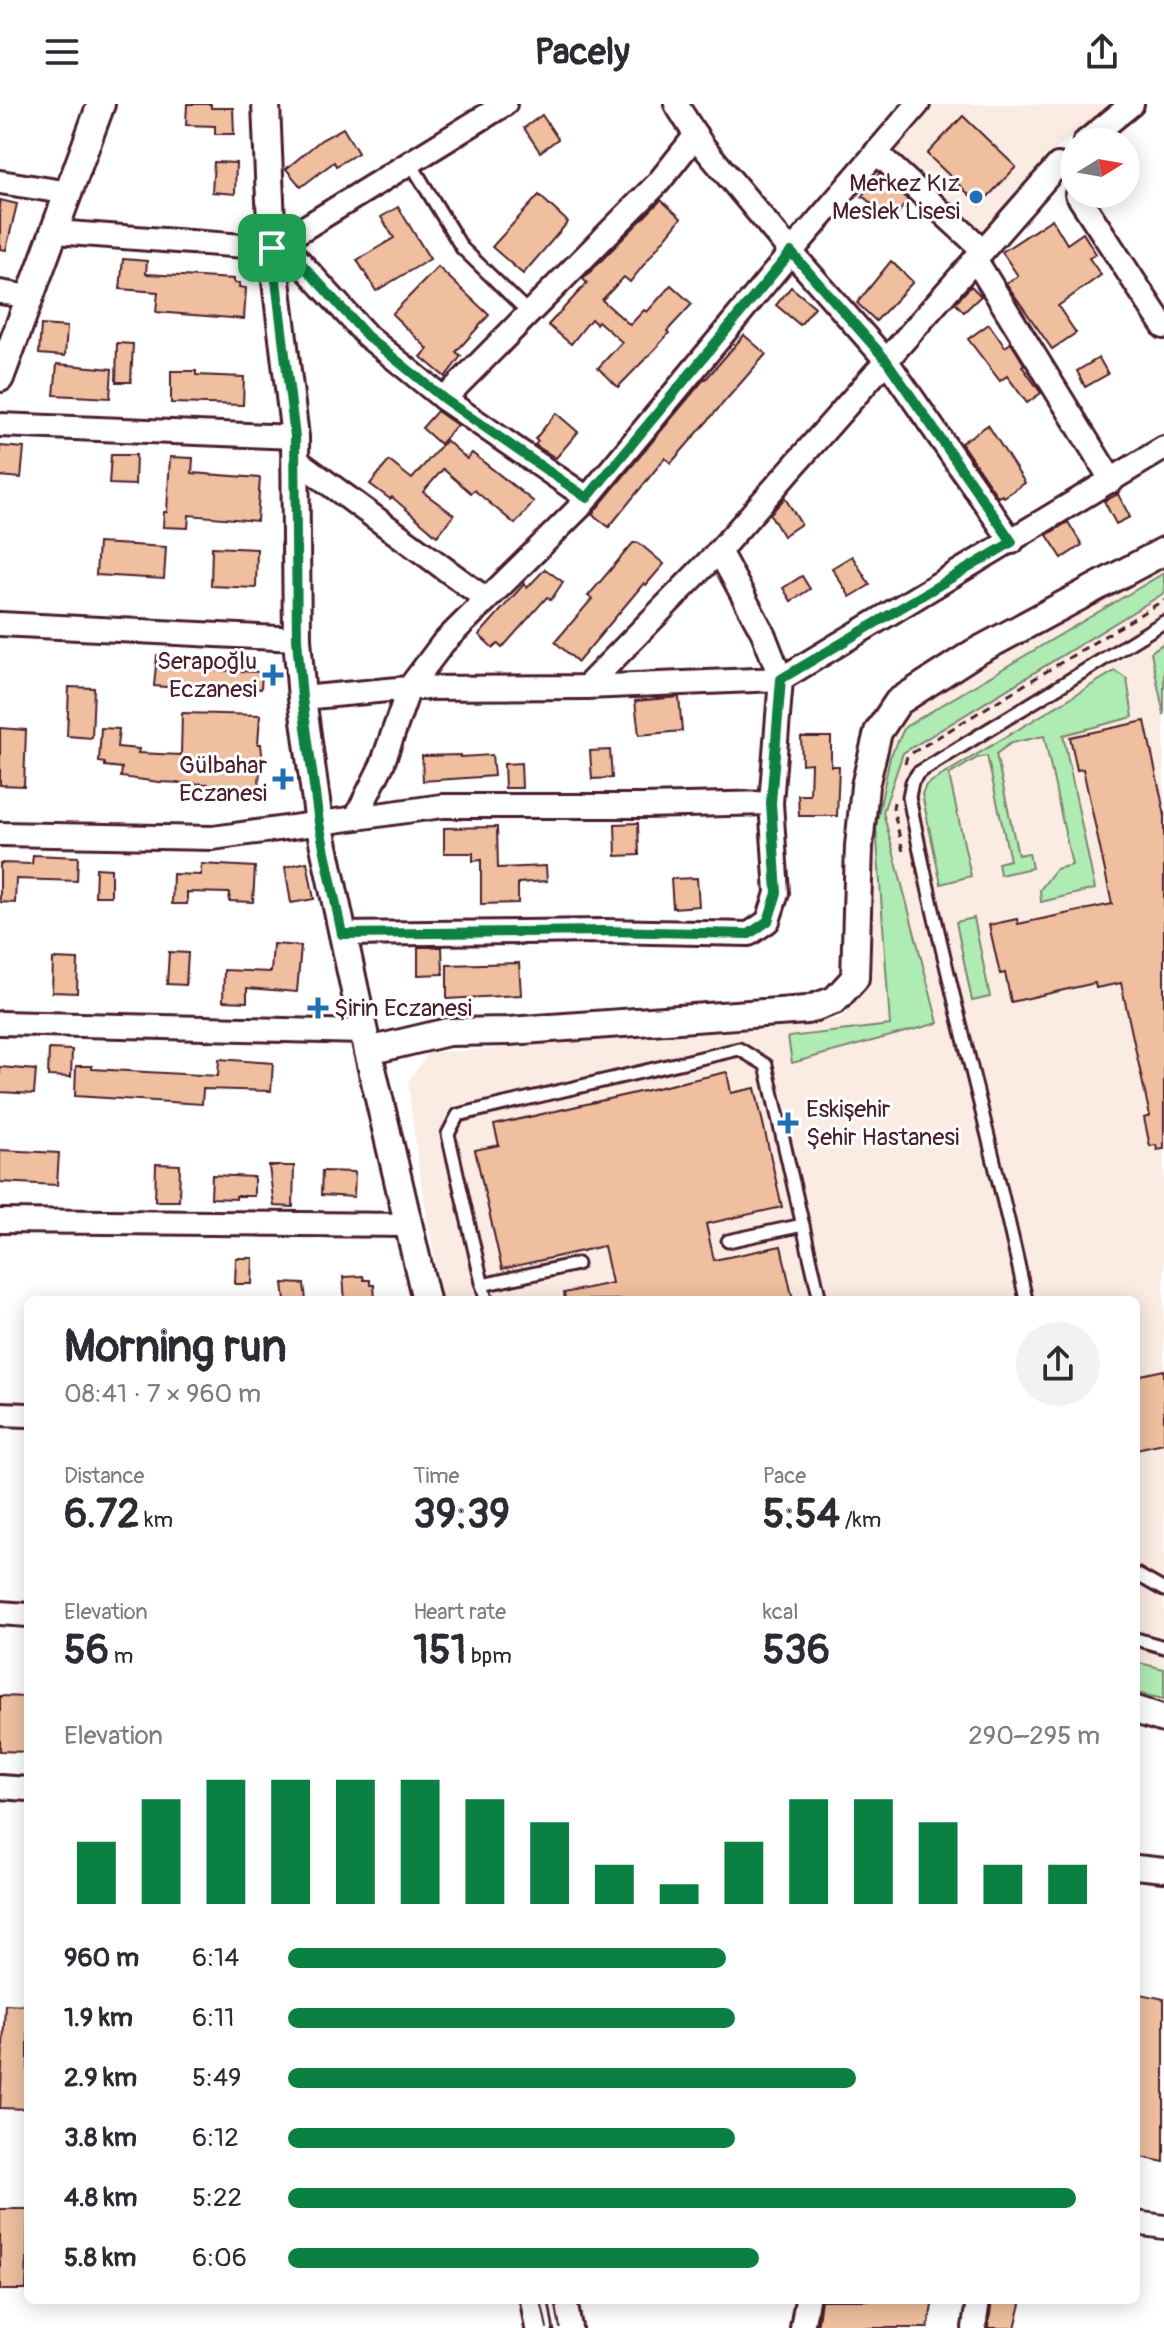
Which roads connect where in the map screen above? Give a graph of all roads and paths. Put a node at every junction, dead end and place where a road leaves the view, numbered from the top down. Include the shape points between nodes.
1 (101, 104) edge
2 (266, 104) edge
3 (505, 104) edge
4 (676, 104) edge
5 (918, 104) edge
6 (1132, 104) edge
7 (1102, 128) edge
8 (696, 135) junction
9 (876, 152) junction
10 (410, 162) junction
11 (1060, 165) edge
12 (0, 182) edge
13 (70, 193) junction
14 (1086, 208) edge
15 (55, 232) junction
16 (277, 245) junction
17 (791, 252) junction
18 (979, 254) junction
19 (0, 292) edge
20 (30, 297) junction
21 (529, 313) junction
22 (1164, 327) edge
23 (886, 360) junction
24 (0, 378) edge
25 (444, 399) junction
26 (0, 425) edge
27 (295, 448) junction
28 (1164, 448) edge
29 (1112, 481) junction
30 (587, 498) junction
31 (1012, 542) junction
32 (719, 551) junction
33 (1164, 551) edge
34 (486, 599) junction
35 (1164, 600) edge
36 (1164, 622) edge
37 (0, 624) edge
38 (297, 639) junction
39 (781, 679) junction
40 (586, 687) junction
41 (409, 688) junction
42 (302, 698) junction
43 (904, 769) dead end
44 (896, 795) dead end
45 (771, 803) junction
46 (356, 817) junction
47 (319, 823) junction
48 (0, 834) edge
49 (907, 867) dead end
50 (342, 934) junction
51 (0, 1023) edge
52 (365, 1042) junction
53 (0, 1221) edge
54 (409, 1225) junction
55 (803, 1225) junction
56 (728, 1241) dead end
57 (577, 1264) dead end
58 (482, 1285) junction
59 (425, 1296) edge
60 (485, 1296) edge
61 (819, 1296) edge
62 (1025, 1296) edge
63 (0, 1414) edge
64 (24, 1415) edge
65 (1140, 1576) edge
66 (1164, 1590) edge
67 (0, 1613) edge
68 (24, 1615) edge
69 (1140, 1640) edge
70 (1164, 1647) edge
71 (1140, 1711) edge
72 (1164, 1719) edge
73 (0, 1787) edge
74 (24, 1789) edge
75 (1140, 1867) edge
76 (1164, 1870) edge
77 (1140, 2224) edge
78 (1164, 2227) edge
79 (535, 2304) edge
80 (564, 2304) edge
81 (806, 2304) edge
82 (977, 2304) edge
83 (539, 2328) edge
84 (568, 2328) edge
85 (802, 2328) edge
86 (974, 2328) edge

1 - 13 street
2 - 16 street
3 - 10 street
4 - 8 street
5 - 9 street
6 - 7 street
8 - 17 street
8 - 21 street via 658,183
9 - 17 street
9 - 18 street
10 - 16 street
10 - 21 lane via 462,248
11 - 18 street
12 - 13 street
13 - 15 street
14 - 22 street
15 - 16 street
15 - 20 street
16 - 25 street via 367,336
16 - 27 street
17 - 23 street
17 - 30 street
18 - 23 street
18 - 29 street
19 - 20 street
20 - 24 street
21 - 25 street
23 - 31 street
23 - 32 street
25 - 30 street
26 - 27 street
27 - 34 street
27 - 38 street
28 - 29 street
29 - 31 street
30 - 34 street
31 - 39 street
32 - 39 street
32 - 40 street
33 - 52 street via 974,653 898,702 878,732 865,786 855,978 835,1000 807,1010
34 - 41 street
35 - 43 path via 907,756
36 - 62 lane via 918,773 912,782 909,797 927,888
37 - 38 street
38 - 42 street
39 - 40 street
39 - 45 street
40 - 41 street
41 - 42 street
41 - 46 street via 382,765
42 - 47 street
44 - 49 path via 893,808
45 - 46 street via 442,806
45 - 50 street via 777,893 768,921 749,934
46 - 47 street
47 - 48 street via 213,838
47 - 50 street
50 - 52 street
51 - 52 street
52 - 54 street
53 - 54 street
54 - 59 street
55 - 56 lane
55 - 58 lane via 766,1065 739,1049 458,1115 448,1134
55 - 61 lane
57 - 58 lane
58 - 60 lane
63 - 64 street
65 - 66 lane
67 - 68 street
69 - 70 lane
71 - 72 street
73 - 74 street
75 - 76 street
77 - 78 street
79 - 83 street
80 - 84 street
81 - 85 street
82 - 86 street

